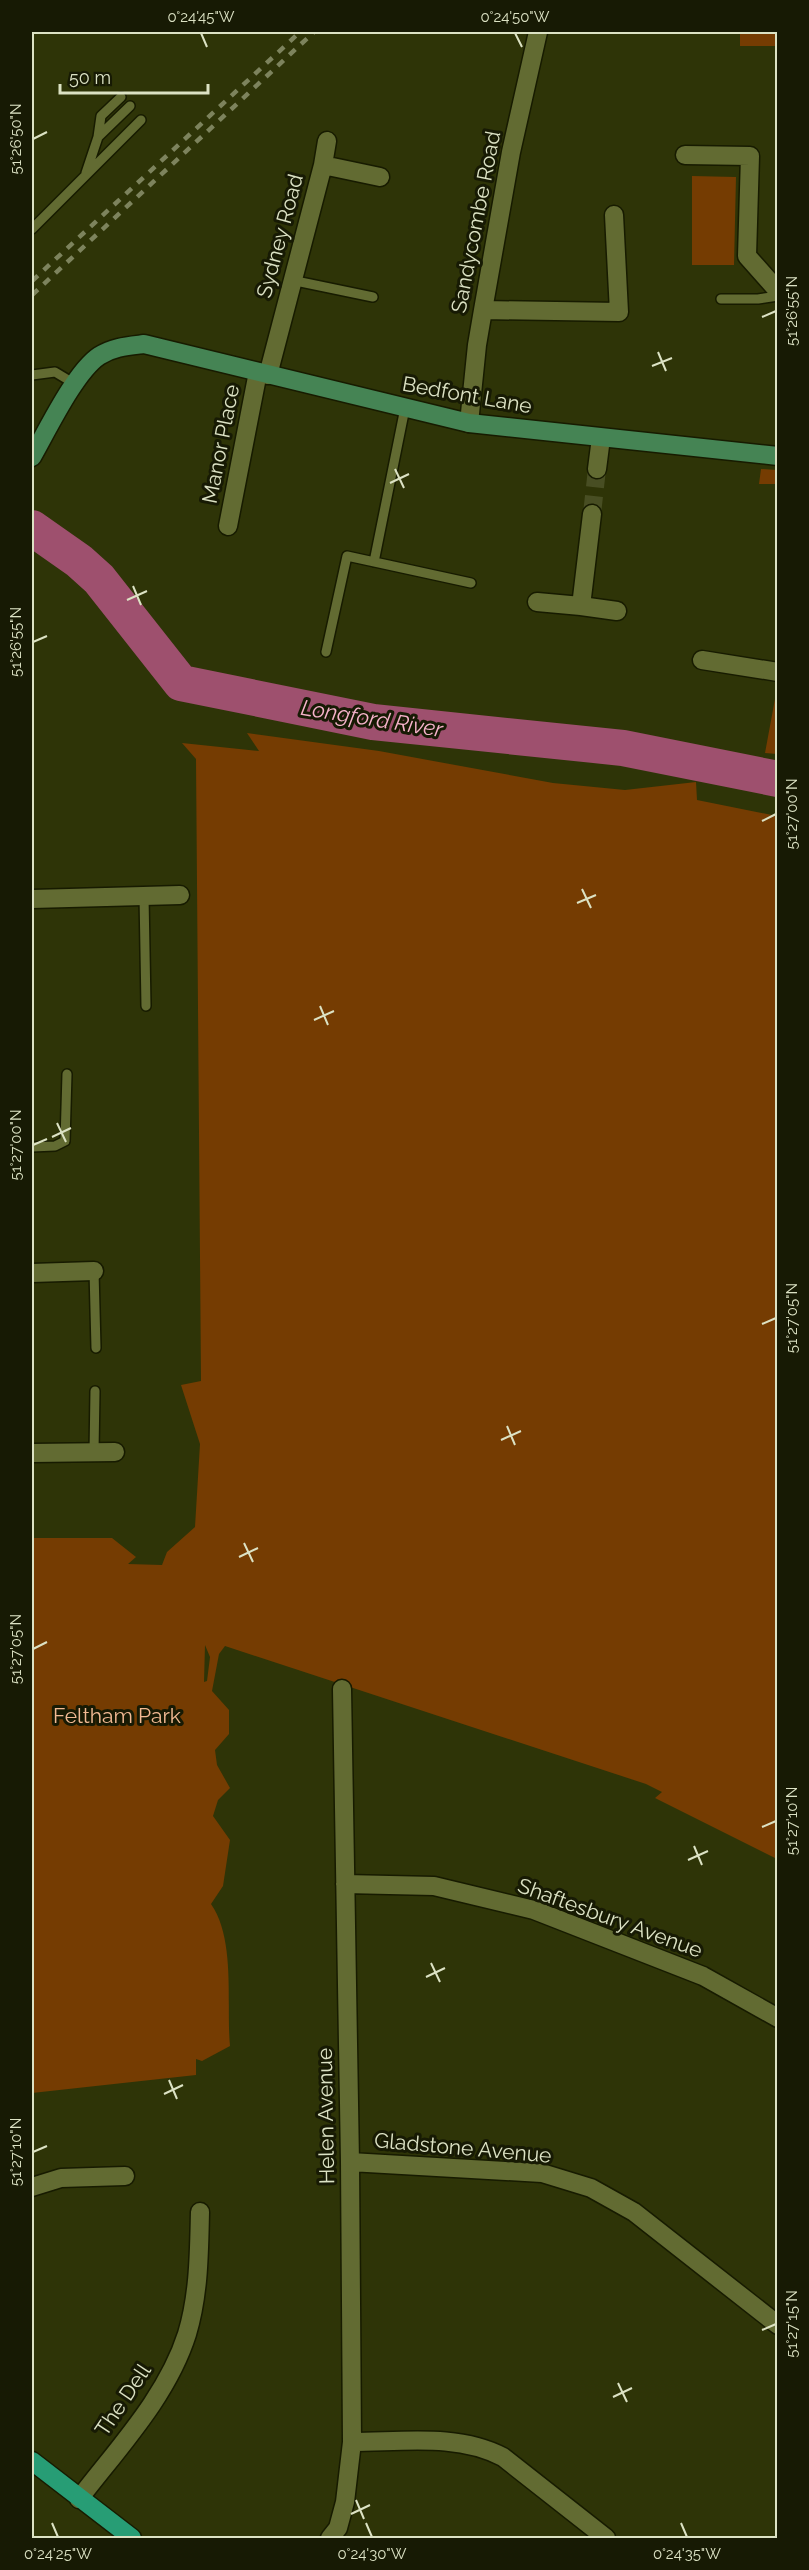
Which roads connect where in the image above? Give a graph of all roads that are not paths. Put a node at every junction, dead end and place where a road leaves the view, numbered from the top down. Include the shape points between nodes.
1 (538, 32) edge
2 (121, 97) dead end
3 (130, 106) dead end
4 (141, 120) dead end
5 (98, 137) junction
6 (327, 141) dead end
7 (685, 155) dead end
8 (323, 165) junction
9 (85, 176) junction
10 (380, 177) dead end
11 (614, 215) dead end
12 (32, 229) edge
13 (291, 280) junction
14 (777, 291) edge
15 (777, 296) edge
16 (373, 297) dead end
17 (721, 299) dead end
18 (483, 310) junction
19 (45, 373) junction
20 (263, 373) junction
21 (32, 375) edge
22 (32, 383) edge
23 (75, 384) junction
24 (405, 408) junction
25 (470, 423) junction
26 (601, 438) junction
27 (777, 456) edge
28 (32, 457) edge
29 (597, 469) tunnel mouth
30 (592, 514) tunnel mouth
31 (228, 526) dead end
32 (374, 562) junction
33 (471, 583) dead end
34 (537, 602) dead end
35 (581, 606) junction
36 (617, 611) dead end
37 (326, 652) dead end
38 (702, 660) dead end
39 (777, 672) edge
40 (180, 895) dead end
41 (144, 896) junction
42 (32, 899) edge
43 (146, 1006) dead end
44 (66, 1074) dead end
45 (32, 1147) edge
46 (94, 1271) joint
47 (32, 1273) edge
48 (96, 1348) dead end
49 (95, 1391) dead end
50 (94, 1452) junction
51 (115, 1452) dead end
52 (32, 1453) edge
53 (342, 1689) dead end
54 (345, 1884) junction
55 (777, 2018) edge
56 (350, 2162) junction
57 (125, 2176) dead end
58 (32, 2187) edge
59 (200, 2212) dead end
60 (777, 2325) edge
61 (352, 2442) junction
62 (32, 2460) edge
63 (79, 2499) junction
64 (132, 2538) edge
65 (330, 2538) edge
66 (606, 2538) edge

1 - 18 street, Sandycombe Road
2 - 5 lane via 101,116
3 - 5 lane
4 - 9 lane
5 - 9 lane
6 - 8 street
7 - 14 street via 750,156 747,256
8 - 10 street, Sydney Road
8 - 13 street, Sydney Road
9 - 12 lane
11 - 18 street via 619,312
13 - 16 lane
13 - 20 street, Sydney Road
15 - 17 lane
18 - 25 street, Sandycombe Road
19 - 21 lane
19 - 22 lane
19 - 23 lane via 55,372
20 - 23 main road, Bedfont Lane via 154,345 125,346 92,363
20 - 24 main road, Bedfont Lane
20 - 31 street, Manor Place
23 - 28 main road, Bedfont Lane
24 - 25 main road, Bedfont Lane
24 - 32 lane
25 - 26 main road, Bedfont Lane
26 - 27 main road, Bedfont Lane
26 - 29 street
30 - 35 street
32 - 33 lane
32 - 37 lane via 347,556
34 - 35 street
35 - 36 street
38 - 39 street
40 - 41 street
41 - 42 street
41 - 43 lane
44 - 45 lane via 65,1141 55,1146
46 - 47 street
46 - 48 lane
49 - 50 lane
50 - 51 street
50 - 52 street
53 - 54 street, Helen Avenue
54 - 55 street, Shaftesbury Avenue via 434,1886 534,1910 703,1976
54 - 56 street, Helen Avenue
56 - 60 street, Gladstone Avenue via 542,2173 591,2188 634,2212
56 - 61 street, Helen Avenue
57 - 58 street via 61,2178
59 - 63 street, The Dell via 199,2274 186,2335 160,2392
61 - 65 street, Helen Avenue via 345,2502 338,2528
61 - 66 street via 459,2442 486,2448
62 - 63 main road
63 - 64 main road

